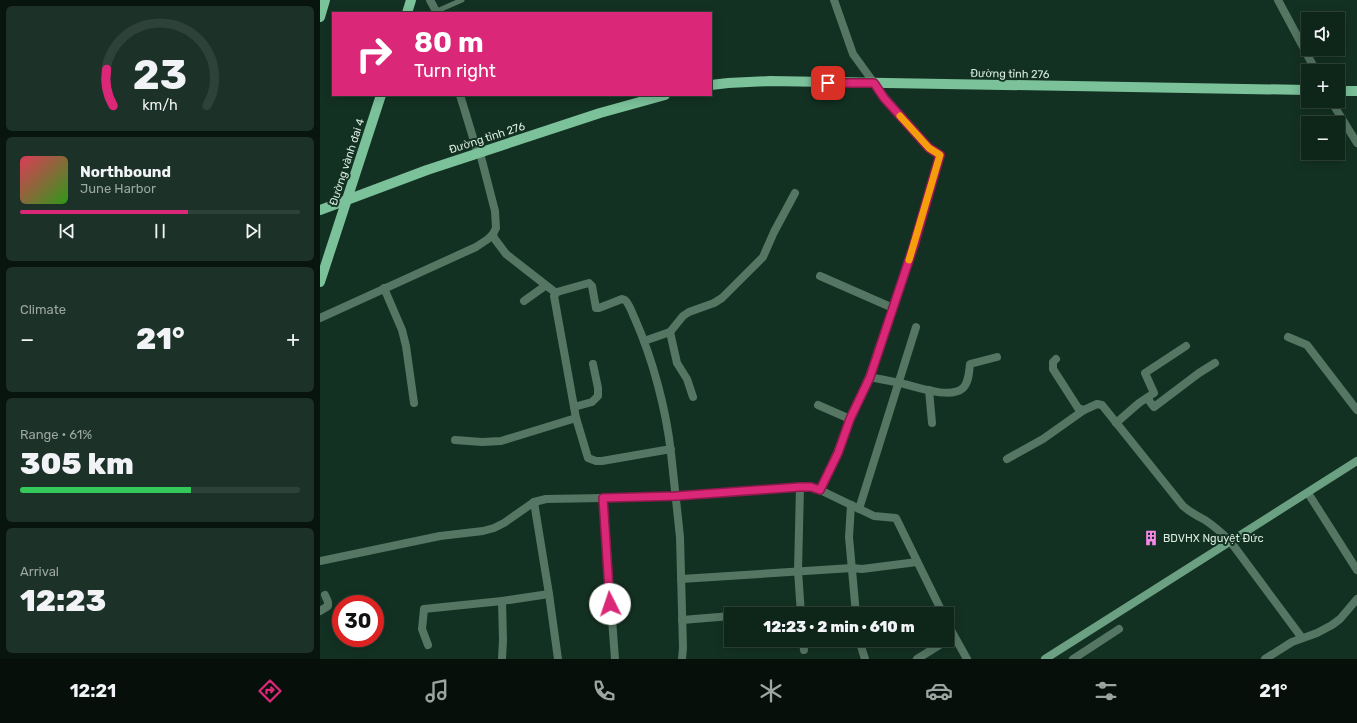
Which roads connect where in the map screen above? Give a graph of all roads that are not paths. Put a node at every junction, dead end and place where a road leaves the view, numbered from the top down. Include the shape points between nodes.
1 (325, 0) edge
2 (411, 0) edge
3 (430, 0) edge
4 (462, 0) edge
5 (834, 0) edge
6 (1278, 0) edge
7 (407, 12) edge
8 (437, 12) edge
9 (320, 18) edge
10 (1312, 64) edge
11 (874, 83) junction
12 (712, 85) edge
13 (1301, 90) edge
14 (1345, 91) edge
15 (1357, 91) edge
16 (381, 96) edge
17 (460, 96) edge
18 (661, 96) edge
19 (1335, 108) edge
20 (1357, 143) edge
21 (479, 154) junction
22 (795, 193) dead end
23 (347, 200) junction
24 (320, 210) edge
25 (493, 234) junction
26 (820, 276) dead end
27 (320, 282) edge
28 (545, 286) junction
29 (384, 288) junction
30 (556, 293) junction
31 (524, 301) dead end
32 (893, 308) junction
33 (320, 318) edge
34 (916, 327) dead end
35 (670, 332) junction
36 (1288, 337) dead end
37 (644, 341) junction
38 (1186, 346) dead end
39 (997, 357) dead end
40 (1056, 359) dead end
41 (1215, 363) dead end
42 (593, 364) dead end
43 (870, 377) junction
44 (899, 382) junction
45 (929, 390) junction
46 (693, 397) dead end
47 (1147, 398) junction
48 (414, 403) dead end
49 (818, 405) dead end
50 (574, 407) junction
51 (1084, 410) junction
52 (1357, 410) edge
53 (576, 418) junction
54 (850, 419) junction
55 (1116, 423) junction
56 (932, 424) dead end
57 (455, 440) dead end
58 (671, 449) junction
59 (1007, 459) dead end
60 (1357, 461) edge
61 (800, 487) junction
62 (820, 490) junction
63 (1308, 493) junction
64 (676, 496) junction
65 (603, 498) junction
66 (534, 502) junction
67 (851, 505) junction
68 (859, 508) junction
69 (1230, 541) junction
70 (320, 561) edge
71 (917, 562) junction
72 (852, 568) junction
73 (1357, 570) edge
74 (798, 571) junction
75 (681, 579) junction
76 (549, 594) junction
77 (325, 595) dead end
78 (1357, 599) edge
79 (502, 601) junction
80 (801, 607) edge
81 (855, 607) edge
82 (940, 607) edge
83 (320, 611) edge
84 (724, 617) edge
85 (682, 620) junction
86 (1119, 629) dead end
87 (954, 636) edge
88 (1302, 638) junction
89 (428, 645) dead end
90 (804, 647) edge
91 (861, 647) edge
92 (936, 647) edge
93 (804, 650) dead end
94 (502, 659) edge
95 (558, 659) edge
96 (615, 659) edge
97 (682, 659) edge
98 (865, 659) edge
99 (917, 659) edge
100 (968, 659) edge
101 (1045, 659) edge
102 (1073, 659) edge
103 (1265, 659) edge

1 - 9 main road
2 - 7 main road
3 - 8 street
4 - 8 lane
5 - 11 street via 849,47
6 - 10 street
11 - 12 main road, Đường tỉnh 276 via 754,82
11 - 13 main road, Đường tỉnh 276
11 - 32 street via 884,98 929,148 940,155
14 - 15 main road
16 - 23 main road, Đường vành đai 4
17 - 21 street
18 - 21 main road, Đường tỉnh 276
19 - 20 street
21 - 23 main road, Đường tỉnh 276 via 427,170
21 - 25 street via 495,212 496,228
22 - 35 street via 762,257 722,298 689,312
23 - 24 main road, Đường tỉnh 276
23 - 27 main road, Đường vành đai 4
25 - 28 street via 506,254
25 - 29 street via 476,247
26 - 32 street
28 - 30 street
28 - 31 street
29 - 33 street
29 - 48 street via 402,330
30 - 37 street via 588,283 592,286 596,308 625,300
30 - 50 street via 554,296
32 - 43 street
34 - 44 street
35 - 37 street
35 - 46 street via 677,363 687,379
36 - 52 street via 1307,345
37 - 58 street via 664,412
38 - 47 street via 1145,373 1154,393
39 - 45 street via 970,364 968,380 956,392
40 - 51 street via 1052,363 1053,370 1078,408
41 - 47 street via 1154,407
42 - 50 street via 598,396 592,402
43 - 44 street
43 - 54 street
44 - 45 street
44 - 68 street
45 - 56 street
47 - 55 street
49 - 54 street
50 - 53 street
51 - 55 street via 1097,404 1102,405
51 - 59 street via 1043,439
53 - 57 street via 501,440
53 - 58 street via 590,460 610,460
54 - 62 street via 838,453
55 - 69 street via 1183,506
58 - 64 street
60 - 63 main road
61 - 62 street
61 - 64 street
61 - 74 street
62 - 67 street
63 - 69 main road
63 - 73 street
64 - 65 street
64 - 75 street
65 - 66 street via 546,499
65 - 96 street
66 - 70 street via 494,528 440,536
66 - 76 street
67 - 68 street
67 - 72 street via 849,537
68 - 71 street via 874,516 896,518
69 - 88 street
69 - 101 main road
71 - 72 street
71 - 82 street
72 - 74 street
72 - 81 street
74 - 75 street
74 - 80 street
75 - 85 street
76 - 79 street
76 - 95 street
77 - 83 street via 328,606
78 - 88 street via 1332,625
79 - 89 street via 424,609 422,629
79 - 94 street
84 - 85 street
85 - 97 street
86 - 102 street
87 - 100 street
88 - 103 street
90 - 93 street
91 - 98 street
92 - 99 street

